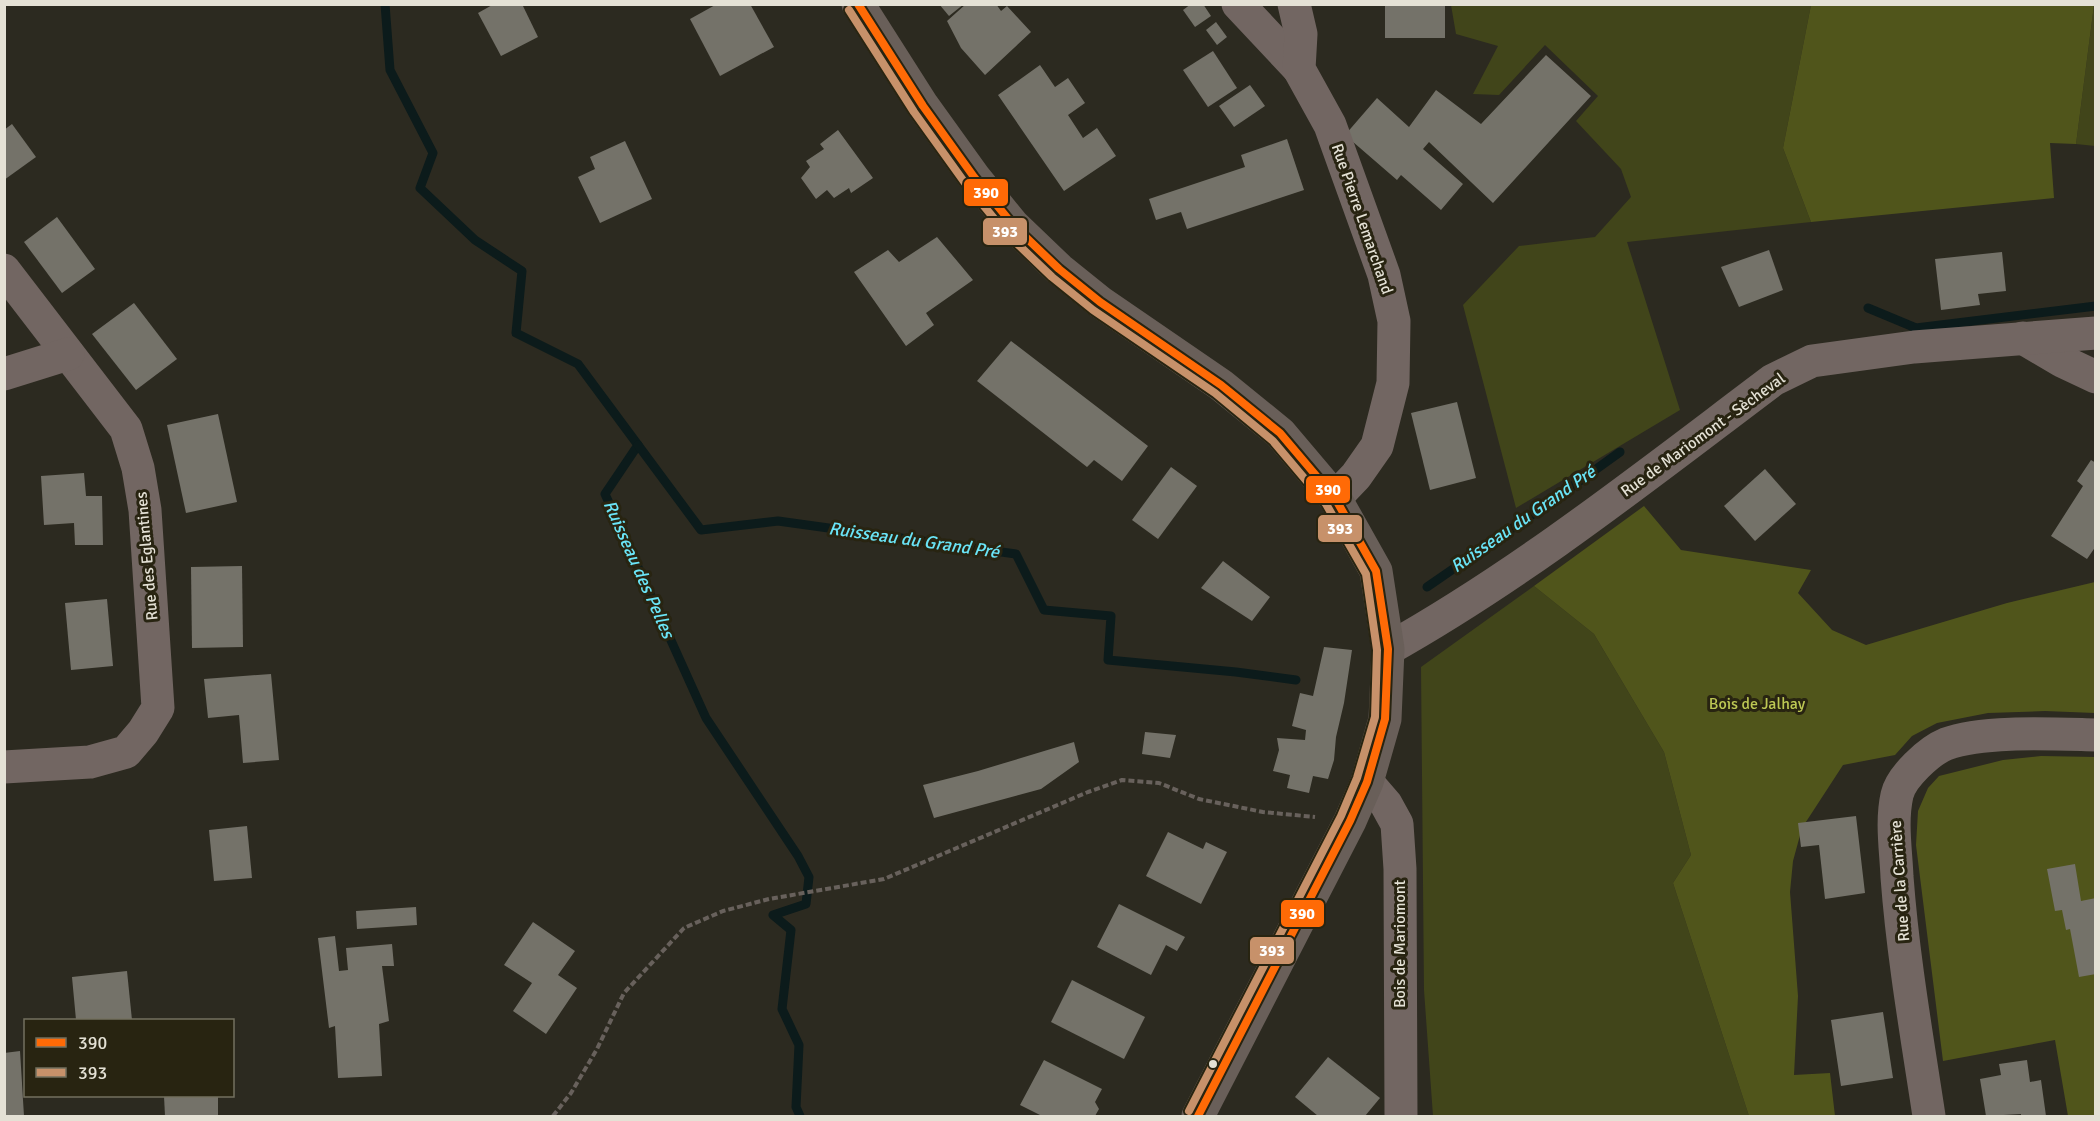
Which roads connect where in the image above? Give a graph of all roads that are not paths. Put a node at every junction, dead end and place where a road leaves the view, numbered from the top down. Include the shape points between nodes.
1 (858, 4) edge
2 (1238, 4) edge
3 (1294, 4) edge
4 (1299, 69) junction
5 (4, 270) edge
6 (2096, 333) edge
7 (2023, 338) junction
8 (68, 354) junction
9 (4, 374) edge
10 (2096, 376) edge
11 (1335, 498) junction
12 (1388, 649) junction
13 (2096, 735) edge
14 (4, 767) edge
15 (1367, 782) junction
16 (1198, 1116) edge
17 (1401, 1116) edge
18 (1929, 1116) edge

1 - 11 main road via 923,106 1013,225 1100,302 1221,385 1280,433
2 - 4 street, Rue Pierre Lemarchand
3 - 4 street via 1301,34
4 - 11 street, Rue Pierre Lemarchand via 1330,125 1383,275 1394,321 1393,383 1377,446
5 - 8 street, Rue des Eglantines
6 - 7 street, Rue de Mariomont - Sècheval
7 - 10 street
7 - 12 street, Rue de Mariomont - Sècheval via 1812,361 1773,380 1541,554
8 - 9 street
8 - 14 street, Rue des Eglantines via 126,429 138,468 145,510 158,708 126,752 90,762
11 - 12 main road via 1376,571
12 - 15 main road via 1385,719
13 - 18 street, Rue de la Carrière via 2024,734 1968,738 1944,745 1909,772 1897,794 1894,826 1901,929
15 - 16 main road
15 - 17 street, Bois de Mariomont via 1397,824

